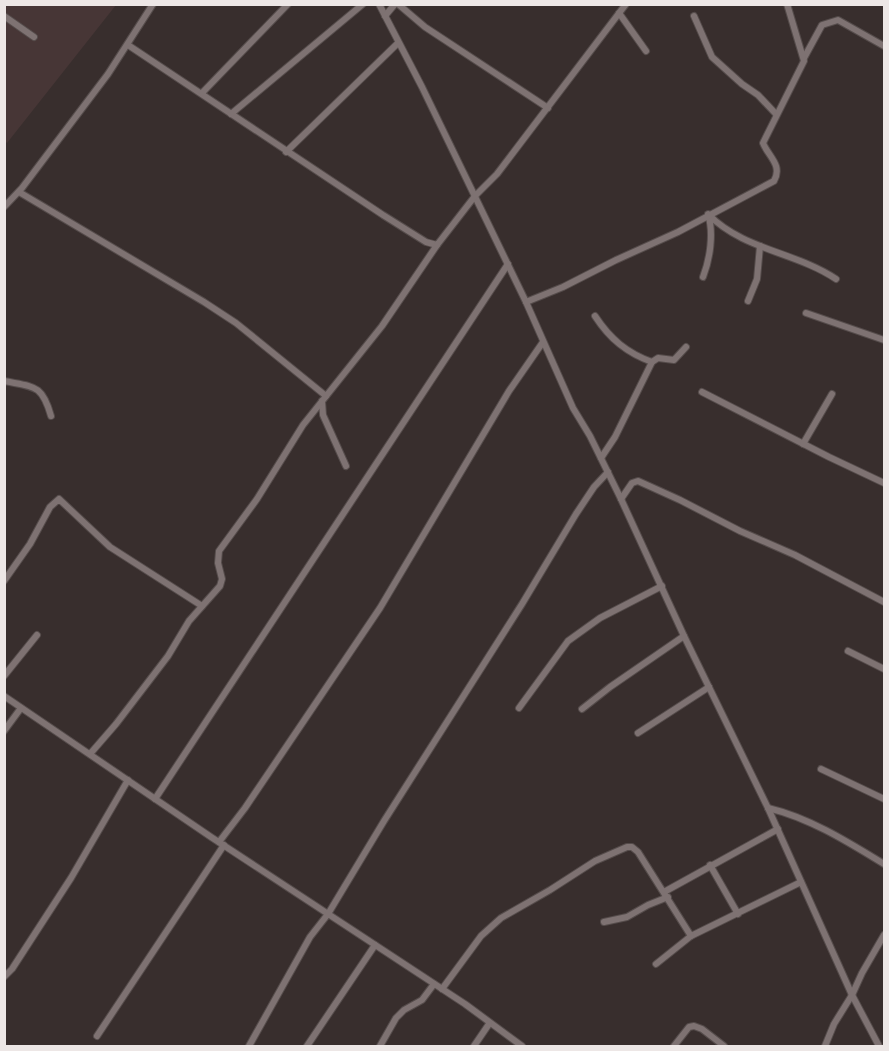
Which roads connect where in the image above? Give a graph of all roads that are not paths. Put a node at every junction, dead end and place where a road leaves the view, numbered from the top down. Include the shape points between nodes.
1 (153, 4) edge
2 (288, 4) edge
3 (363, 4) edge
4 (379, 4) edge
5 (397, 4) edge
6 (626, 4) edge
7 (787, 4) edge
8 (619, 13) junction
9 (4, 16) edge
10 (385, 16) junction
11 (694, 16) dead end
12 (34, 38) dead end
13 (398, 43) junction
14 (128, 45) junction
15 (885, 46) edge
16 (646, 51) dead end
17 (804, 58) junction
18 (202, 93) junction
19 (548, 108) junction
20 (231, 114) junction
21 (776, 114) junction
22 (286, 152) junction
23 (19, 192) junction
24 (475, 196) junction
25 (4, 207) edge
26 (708, 214) junction
27 (437, 245) junction
28 (759, 246) junction
29 (508, 264) junction
30 (703, 277) dead end
31 (836, 279) dead end
32 (748, 301) dead end
33 (526, 302) junction
34 (806, 313) dead end
35 (595, 316) dead end
36 (885, 340) edge
37 (543, 342) junction
38 (686, 347) dead end
39 (652, 362) junction
40 (4, 381) edge
41 (702, 392) dead end
42 (832, 394) dead end
43 (324, 398) junction
44 (51, 416) dead end
45 (803, 444) junction
46 (601, 458) junction
47 (346, 466) dead end
48 (608, 472) junction
49 (885, 483) edge
50 (621, 499) junction
51 (4, 581) edge
52 (662, 586) junction
53 (885, 602) edge
54 (202, 606) junction
55 (37, 634) dead end
56 (684, 636) junction
57 (848, 651) dead end
58 (885, 669) edge
59 (4, 676) edge
60 (709, 687) junction
61 (4, 696) edge
62 (21, 708) junction
63 (519, 708) dead end
64 (582, 709) dead end
65 (4, 731) edge
66 (638, 733) dead end
67 (90, 754) junction
68 (820, 769) dead end
69 (128, 780) junction
70 (155, 799) junction
71 (885, 800) edge
72 (768, 808) junction
73 (778, 829) junction
74 (222, 844) junction
75 (885, 864) edge
76 (710, 865) junction
77 (801, 882) junction
78 (666, 895) junction
79 (328, 914) junction
80 (738, 914) junction
81 (603, 922) dead end
82 (885, 935) edge
83 (691, 936) junction
84 (375, 945) junction
85 (882, 947) edge
86 (656, 964) dead end
87 (4, 977) edge
88 (434, 984) junction
89 (442, 989) junction
90 (852, 995) junction
91 (489, 1024) junction
92 (97, 1036) dead end
93 (249, 1047) edge
94 (307, 1047) edge
95 (380, 1047) edge
96 (474, 1047) edge
97 (522, 1047) edge
98 (674, 1047) edge
99 (724, 1047) edge
100 (825, 1047) edge
101 (879, 1047) edge

1 - 14 street
2 - 18 street
3 - 20 street
4 - 10 street
5 - 10 street
5 - 19 street via 425,27
6 - 8 street
7 - 17 street
8 - 16 street
8 - 19 street
9 - 12 street
10 - 13 street
11 - 21 street via 712,57
13 - 22 street
13 - 24 street
14 - 18 street
14 - 23 street
15 - 17 street via 838,20 822,25
17 - 21 street
18 - 20 street
19 - 24 street
20 - 22 street
21 - 26 street via 763,143 777,165 774,181
22 - 27 street via 426,243
23 - 25 street
23 - 43 street via 236,323
24 - 27 street
24 - 29 street
26 - 28 street via 729,232
26 - 30 street via 711,237
26 - 33 street via 678,232
27 - 43 street via 382,326
28 - 31 street
28 - 32 street via 757,279
29 - 33 street
29 - 70 street
33 - 37 street
34 - 36 street
35 - 39 street via 619,345
37 - 46 street
37 - 74 street via 509,391 380,608
38 - 39 street via 674,360 658,358
39 - 46 street
40 - 44 street via 42,392
41 - 45 street
42 - 45 street
43 - 47 street via 323,415
43 - 54 street via 219,551 220,586
45 - 49 street
46 - 48 street
48 - 50 street
48 - 79 street via 576,514
50 - 52 street
50 - 53 street via 638,481
51 - 54 street via 50,507 59,499 110,547
52 - 56 street
52 - 63 street via 600,618 568,641
54 - 67 street via 168,656
55 - 59 street
56 - 60 street
56 - 64 street
57 - 58 street
60 - 66 street
60 - 72 street
61 - 62 street
62 - 65 street
62 - 67 street
67 - 69 street
68 - 71 street
69 - 70 street
69 - 87 street via 71,878
70 - 74 street
72 - 73 street
72 - 75 street via 789,813 833,834
73 - 76 street
73 - 77 street
74 - 79 street
74 - 92 street
76 - 78 street
76 - 80 street
77 - 80 street
77 - 90 street
78 - 81 street via 627,917
78 - 83 street
78 - 89 street via 635,848 617,850 501,918 481,936
79 - 84 street
79 - 93 street via 310,937
80 - 83 street
82 - 85 street
83 - 86 street
84 - 88 street
84 - 94 street
85 - 90 street via 862,973
88 - 89 street
88 - 95 street via 422,1000 396,1018
89 - 91 street
90 - 100 street
90 - 101 street
91 - 96 street
91 - 97 street
98 - 99 street via 694,1026

